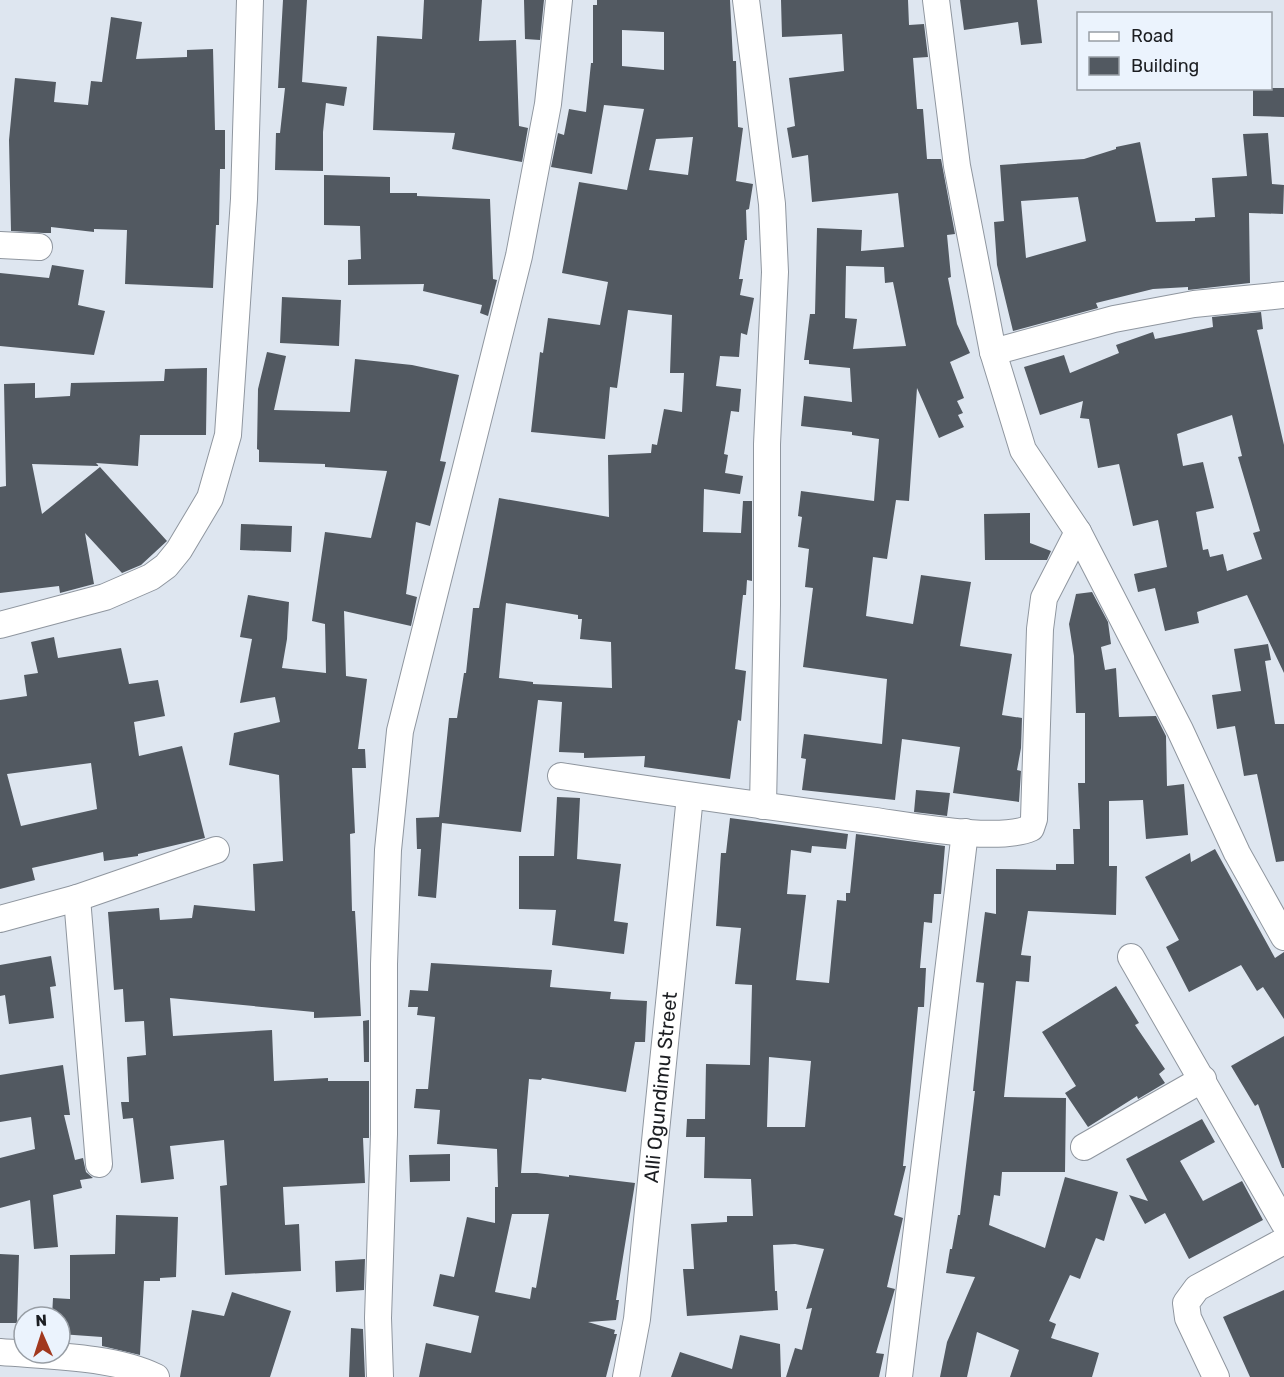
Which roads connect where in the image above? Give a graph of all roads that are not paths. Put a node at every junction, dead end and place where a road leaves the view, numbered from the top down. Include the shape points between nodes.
1 (250, 0) edge
2 (559, 0) edge
3 (746, 0) edge
4 (936, 0) edge
5 (0, 245) edge
6 (39, 247) dead end
7 (1284, 295) edge
8 (993, 352) junction
9 (1078, 532) junction
10 (0, 625) edge
11 (561, 776) dead end
12 (690, 796) junction
13 (763, 806) junction
14 (965, 832) junction
15 (216, 850) dead end
16 (77, 898) junction
17 (0, 919) edge
18 (1284, 936) edge
19 (1131, 957) dead end
20 (1203, 1079) junction
21 (1084, 1147) dead end
22 (99, 1164) dead end
23 (1284, 1223) edge
24 (1284, 1242) edge
25 (0, 1352) edge
26 (156, 1377) edge
27 (380, 1377) edge
28 (626, 1377) edge
29 (899, 1377) edge
30 (1216, 1377) edge

1 - 10 street via 244,199 228,435 210,498 178,550 151,577 105,597
2 - 27 street via 548,104 519,256 400,731 387,873
3 - 13 street via 772,204 775,272 767,444
4 - 8 street via 957,166
5 - 6 street
7 - 8 street via 1194,304 1137,315
8 - 9 street via 1023,450
9 - 14 street via 1044,598 1034,819 1030,828 1020,833
9 - 18 street via 1180,730 1237,853
11 - 12 street
12 - 13 street
12 - 28 street, Alli Ogundimu Street via 637,1319
13 - 14 street
14 - 29 street
15 - 16 street
16 - 17 street
16 - 22 street
19 - 20 street
20 - 21 street
20 - 23 street
24 - 30 street via 1197,1288 1186,1303 1188,1318
25 - 26 street via 139,1368

